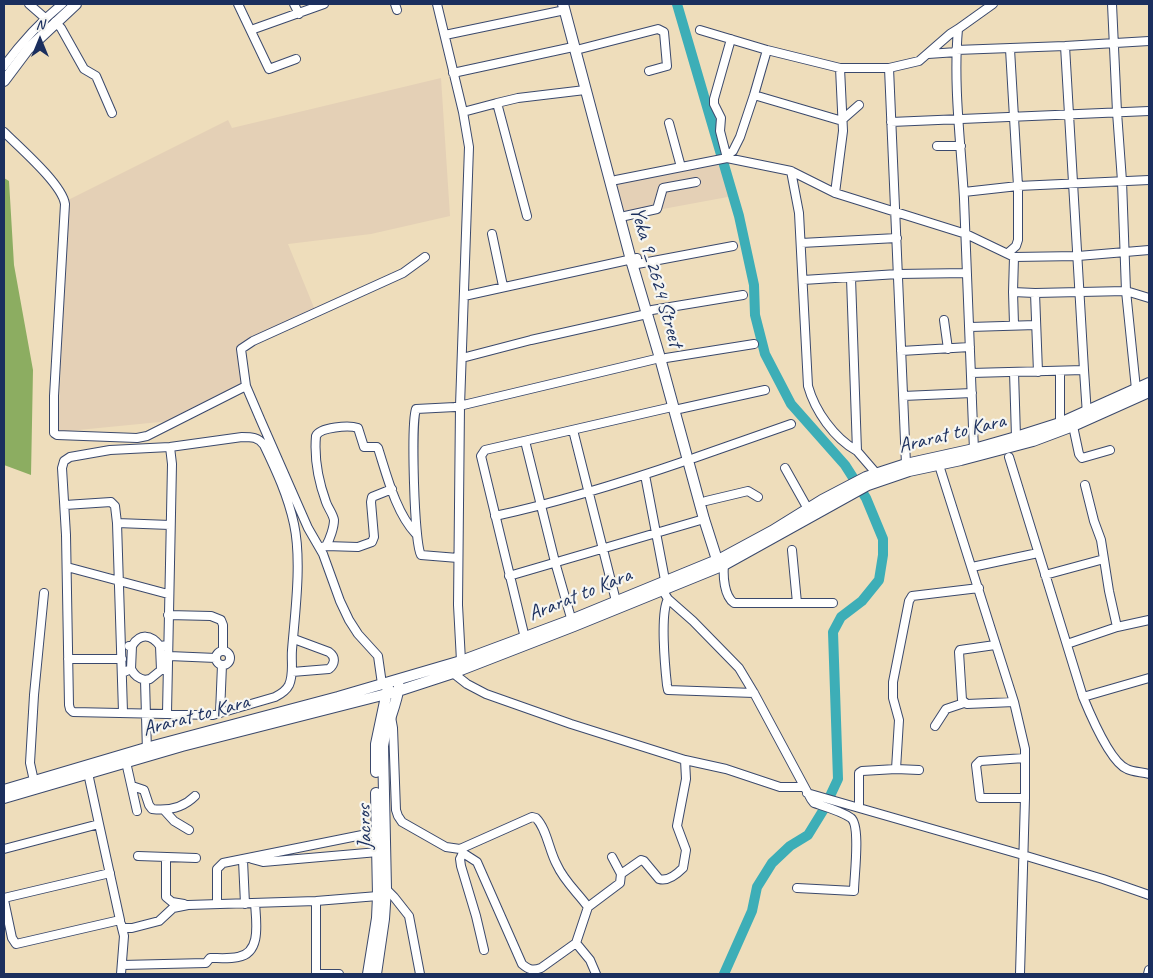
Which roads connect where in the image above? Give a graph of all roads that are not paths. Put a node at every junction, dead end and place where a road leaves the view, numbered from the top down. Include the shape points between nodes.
1 (29, 4) edge
2 (70, 4) edge
3 (238, 4) edge
4 (294, 4) edge
5 (324, 4) edge
6 (437, 4) edge
7 (993, 4) edge
8 (1112, 4) edge
9 (565, 6) edge
10 (299, 14) junction
11 (50, 20) junction
12 (251, 30) junction
13 (700, 30) dead end
14 (958, 30) junction
15 (445, 35) junction
16 (731, 39) junction
17 (1149, 41) edge
18 (1113, 44) junction
19 (1066, 46) junction
20 (577, 48) junction
21 (1010, 49) junction
22 (767, 50) junction
23 (956, 51) junction
24 (928, 54) junction
25 (296, 59) dead end
26 (4, 66) edge
27 (840, 68) junction
28 (889, 68) junction
29 (649, 71) dead end
30 (454, 73) junction
31 (4, 81) edge
32 (585, 90) junction
33 (754, 95) junction
34 (496, 103) junction
35 (859, 105) dead end
36 (1149, 111) edge
37 (463, 112) junction
38 (1117, 112) junction
39 (112, 113) dead end
40 (1070, 115) junction
41 (1014, 117) junction
42 (843, 119) junction
43 (958, 119) junction
44 (891, 122) junction
45 (669, 123) dead end
46 (4, 132) edge
47 (937, 146) dead end
48 (961, 146) junction
49 (726, 157) junction
50 (681, 168) junction
51 (791, 171) junction
52 (616, 180) junction
53 (1149, 180) edge
54 (811, 181) junction
55 (1122, 181) junction
56 (696, 182) dead end
57 (1072, 183) junction
58 (1018, 186) junction
59 (796, 192) junction
60 (964, 192) junction
61 (835, 193) junction
62 (896, 211) junction
63 (527, 216) dead end
64 (626, 216) junction
65 (492, 234) dead end
66 (966, 234) junction
67 (897, 238) junction
68 (801, 243) junction
69 (733, 246) dead end
70 (1149, 250) edge
71 (1126, 252) junction
72 (1011, 255) junction
73 (1078, 256) junction
74 (425, 257) dead end
75 (635, 261) junction
76 (967, 273) junction
77 (898, 274) junction
78 (851, 278) junction
79 (803, 280) junction
80 (503, 286) junction
81 (1126, 291) junction
82 (1013, 292) junction
83 (1080, 292) junction
84 (1035, 293) junction
85 (743, 295) dead end
86 (464, 296) junction
87 (1149, 298) edge
88 (650, 312) junction
89 (944, 320) dead end
90 (1014, 324) junction
91 (1036, 325) junction
92 (970, 327) junction
93 (754, 344) dead end
94 (970, 347) junction
95 (948, 349) junction
96 (901, 351) junction
97 (462, 358) junction
98 (663, 358) junction
99 (1084, 370) junction
100 (1060, 371) junction
101 (1014, 372) junction
102 (1038, 372) junction
103 (971, 373) junction
104 (1149, 383) edge
105 (246, 386) junction
106 (1136, 389) junction
107 (765, 390) dead end
108 (1149, 392) edge
109 (972, 393) junction
110 (903, 396) junction
111 (460, 406) junction
112 (676, 408) junction
113 (1087, 416) junction
114 (1060, 423) junction
115 (790, 424) dead end
116 (1073, 426) junction
117 (573, 430) junction
118 (1016, 437) junction
119 (525, 441) junction
120 (170, 447) junction
121 (974, 449) junction
122 (1110, 450) dead end
123 (857, 451) junction
124 (1009, 457) dead end
125 (691, 459) junction
126 (937, 460) junction
127 (906, 464) junction
128 (785, 468) dead end
129 (645, 475) junction
130 (876, 476) junction
131 (1085, 485) dead end
132 (853, 488) junction
133 (392, 489) junction
134 (588, 493) junction
135 (758, 497) dead end
136 (706, 501) junction
137 (65, 505) junction
138 (540, 506) junction
139 (808, 509) junction
140 (494, 516) junction
141 (704, 519) junction
142 (117, 523) junction
143 (170, 525) junction
144 (656, 533) junction
145 (416, 534) junction
146 (773, 534) junction
147 (713, 537) junction
148 (323, 547) junction
149 (602, 550) junction
150 (792, 550) dead end
151 (1038, 554) junction
152 (458, 558) junction
153 (1104, 559) junction
154 (555, 562) junction
155 (721, 565) junction
156 (67, 567) junction
157 (972, 567) junction
158 (1045, 575) junction
159 (509, 576) junction
160 (120, 581) junction
161 (979, 588) junction
162 (665, 590) junction
163 (44, 593) dead end
164 (168, 594) junction
165 (616, 601) junction
166 (833, 602) dead end
167 (797, 603) junction
168 (168, 615) junction
169 (1149, 620) edge
170 (573, 623) junction
171 (1117, 627) junction
172 (525, 638) junction
173 (294, 639) junction
174 (1067, 644) junction
175 (122, 645) junction
176 (164, 645) junction
177 (995, 645) junction
178 (132, 646) junction
179 (223, 651) junction
180 (168, 656) junction
181 (216, 658) junction
182 (68, 659) junction
183 (122, 659) junction
184 (461, 661) junction
185 (222, 665) junction
186 (131, 669) junction
187 (164, 670) junction
188 (122, 672) junction
189 (292, 672) junction
190 (453, 673) junction
191 (1149, 678) edge
192 (146, 680) junction
193 (400, 680) joint
194 (389, 688) junction
195 (754, 693) junction
196 (1083, 696) junction
197 (1014, 702) junction
198 (964, 703) junction
199 (123, 712) junction
200 (145, 712) junction
201 (167, 713) junction
202 (220, 713) junction
203 (392, 717) junction
204 (935, 726) dead end
205 (147, 752) junction
206 (1025, 758) junction
207 (685, 760) junction
208 (126, 762) junction
209 (896, 769) junction
210 (919, 770) dead end
211 (88, 773) junction
212 (1149, 774) edge
213 (34, 782) junction
214 (132, 786) junction
215 (4, 790) edge
216 (805, 790) junction
217 (195, 796) dead end
218 (4, 798) edge
219 (1025, 798) junction
220 (859, 807) junction
221 (164, 810) junction
222 (137, 811) dead end
223 (99, 824) junction
224 (189, 830) dead end
225 (377, 832) junction
226 (304, 847) junction
227 (4, 849) edge
228 (462, 851) junction
229 (378, 852) junction
230 (1023, 855) junction
231 (138, 856) dead end
232 (166, 857) junction
233 (612, 857) dead end
234 (196, 858) dead end
235 (305, 858) junction
236 (246, 859) junction
237 (110, 873) junction
238 (621, 874) junction
239 (798, 888) dead end
240 (382, 893) junction
241 (1149, 895) edge
242 (4, 899) edge
243 (316, 901) junction
244 (217, 904) junction
245 (245, 904) junction
246 (255, 904) junction
247 (188, 905) junction
248 (588, 907) junction
249 (380, 919) junction
250 (121, 924) junction
251 (576, 943) junction
252 (484, 950) dead end
253 (122, 965) junction
254 (1149, 970) edge
255 (121, 974) edge
256 (316, 974) edge
257 (339, 974) edge
258 (368, 974) edge
259 (376, 974) edge
260 (420, 974) edge
261 (596, 974) edge
262 (1020, 974) edge
263 (1148, 974) edge

1 - 11 street
2 - 11 main road
3 - 12 street
4 - 10 street
5 - 10 street
6 - 15 street
7 - 14 street
8 - 18 street
9 - 15 street
9 - 20 main road, Yeka 9_2624 Street
10 - 12 street
11 - 26 street via 14,52
11 - 31 main road
11 - 39 street via 61,28 84,70 96,76
12 - 25 street via 269,69
13 - 16 street
14 - 23 street
14 - 24 street
15 - 30 street
16 - 22 street
16 - 49 street via 714,99
17 - 18 street
18 - 19 street
18 - 38 street
19 - 21 street
19 - 40 street
20 - 29 street via 662,30 667,66
20 - 30 street
20 - 32 main road, Yeka 9_2624 Street
20 - 52 main road, Yeka 9_2624 Street
21 - 23 street
21 - 41 street
22 - 27 street
22 - 33 street
23 - 24 street
23 - 43 street
24 - 28 street via 914,64
27 - 28 street
27 - 42 street
28 - 44 street
30 - 37 street
32 - 34 street
32 - 75 main road, Yeka 9_2624 Street
33 - 42 street via 833,119
33 - 49 street via 736,147
34 - 37 street
34 - 63 street
35 - 42 street
36 - 38 street
37 - 86 street via 469,147
38 - 40 street
38 - 55 street
40 - 41 street
40 - 57 street
41 - 43 street
41 - 58 street
42 - 61 street
43 - 44 street
43 - 48 street
44 - 62 street
45 - 50 street
46 - 105 street via 62,193 65,204 54,433 57,436 147,436
47 - 48 street
48 - 60 street
49 - 50 street
49 - 51 street
50 - 52 street
51 - 54 street
51 - 59 street
52 - 64 main road, Yeka 9_2624 Street
53 - 55 street
54 - 59 street
54 - 61 street
55 - 57 street
55 - 71 street
56 - 64 street via 663,188 659,208
57 - 58 street
57 - 73 street
58 - 60 street
58 - 72 street via 1018,240
59 - 68 street
60 - 66 street
61 - 62 street
62 - 66 street
62 - 67 street
64 - 75 main road, Yeka 9_2624 Street
65 - 80 street
66 - 72 street
66 - 76 street
67 - 68 street
67 - 77 street
68 - 79 street
69 - 75 street
70 - 71 street
71 - 73 street
71 - 81 street
72 - 73 street
72 - 82 street
73 - 83 street
74 - 105 street via 403,273 241,349
75 - 80 street
75 - 88 main road, Yeka 9_2624 Street
76 - 77 street
76 - 92 street
77 - 78 street
77 - 96 street
78 - 79 street
78 - 123 street
79 - 123 street via 809,390 823,418
80 - 86 street
81 - 83 street
81 - 87 street
81 - 106 street
82 - 84 street
82 - 90 street
83 - 84 street
83 - 99 street
84 - 91 street
85 - 88 street
86 - 97 street
88 - 97 street
88 - 98 main road, Yeka 9_2624 Street
89 - 95 street
90 - 91 street
90 - 92 street
91 - 102 street
92 - 94 street
93 - 98 street
94 - 95 street
94 - 103 street
95 - 96 street
96 - 110 street
97 - 111 street
98 - 111 street
98 - 112 main road, Yeka 9_2624 Street
99 - 100 street
99 - 113 street
100 - 102 street
100 - 114 street
101 - 102 street
101 - 103 street
101 - 118 street
103 - 109 street
104 - 106 main road, Ararat to Kara
105 - 148 street via 308,528
106 - 113 main road, Ararat to Kara
107 - 112 street
108 - 113 main road, Ararat to Kara
109 - 110 street
109 - 121 street
110 - 127 street
111 - 145 street via 415,410
111 - 152 street
112 - 117 street
112 - 125 main road, Yeka 9_2624 Street
113 - 114 main road, Ararat to Kara
113 - 116 main road, Ararat to Kara
114 - 118 main road, Ararat to Kara
115 - 125 street
116 - 122 street via 1082,458
116 - 126 main road, Ararat to Kara via 1033,441
117 - 119 street
117 - 134 street
118 - 121 main road, Ararat to Kara
119 - 138 street
119 - 140 street via 482,453
120 - 137 street via 110,450 70,457 62,468
120 - 143 street
120 - 173 street via 242,437 253,437 264,445 279,477 294,526
121 - 126 main road, Ararat to Kara
123 - 130 street
124 - 151 street
125 - 129 street
125 - 136 main road, Yeka 9_2624 Street
125 - 141 main road, Yeka 9_2624 Street
126 - 127 main road, Ararat to Kara
126 - 130 main road, Ararat to Kara
126 - 157 street
127 - 130 main road, Ararat to Kara
128 - 139 street
129 - 134 street
129 - 144 street
130 - 132 main road, Ararat to Kara
131 - 153 street
132 - 139 main road, Ararat to Kara
132 - 146 main road, Ararat to Kara
133 - 145 street via 404,518
133 - 148 street via 372,497 372,542 358,547
133 - 148 street via 378,448 364,447 358,428 317,432 315,449 320,484 334,517
134 - 138 street
134 - 149 street
135 - 136 street via 748,491
136 - 147 main road, Yeka 9_2624 Street
137 - 142 street via 111,502 115,506
137 - 156 street
138 - 140 street
138 - 154 street
139 - 146 main road, Ararat to Kara
140 - 159 street
141 - 144 street
141 - 147 main road, Yeka 9_2624 Street
142 - 143 street
142 - 160 street
143 - 164 street
144 - 149 street
144 - 162 street
145 - 152 street via 421,555
146 - 155 main road, Ararat to Kara
147 - 155 main road, Yeka 9_2624 Street
148 - 194 street via 349,620 378,656
149 - 154 street
149 - 165 street
150 - 167 street
151 - 157 street
151 - 158 street
152 - 184 street
153 - 158 street
153 - 171 street
154 - 159 street
154 - 170 street
155 - 162 main road, Ararat to Kara
155 - 167 street via 730,600 734,603
156 - 160 street
156 - 182 street
157 - 161 street
158 - 174 street
159 - 172 street
160 - 164 street
160 - 175 street
161 - 177 street
161 - 209 street via 912,596 909,601 892,682 899,720
162 - 165 main road, Ararat to Kara
162 - 170 main road, Ararat to Kara
162 - 195 street via 735,663
162 - 195 street via 668,690
163 - 213 street via 31,744
164 - 168 street
165 - 170 main road, Ararat to Kara
166 - 167 street
168 - 176 street
168 - 179 street via 211,616 221,620
169 - 171 street
170 - 172 main road, Ararat to Kara
170 - 190 main road, Ararat to Kara
171 - 174 street
172 - 184 main road, Ararat to Kara
173 - 189 street
173 - 189 street via 329,652 334,659 329,669
174 - 196 street
175 - 178 street
175 - 183 street
176 - 178 street via 145,636
176 - 180 street
176 - 187 street
177 - 197 street
177 - 198 street via 960,650
178 - 186 street
179 - 181 street
179 - 185 street via 230,659
180 - 181 street
180 - 187 street
181 - 185 street
182 - 183 street
182 - 199 street via 70,709 73,712
183 - 188 street
184 - 193 main road, Ararat to Kara
185 - 202 street
186 - 188 street
186 - 192 street via 139,679
187 - 192 street
187 - 201 street
188 - 199 street
189 - 202 street via 284,692
190 - 194 main road, Ararat to Kara
190 - 207 street via 486,694
191 - 196 street
192 - 200 street
193 - 194 main road, Jacros
194 - 203 main road, Jacros
194 - 205 main road, Ararat to Kara
194 - 225 main road, Jacros via 376,744
195 - 216 street
196 - 212 street via 1116,761 1127,769
197 - 198 street
197 - 206 street
198 - 204 street via 946,709
199 - 200 street
200 - 201 street
200 - 205 street
201 - 202 street
203 - 228 street via 398,816 402,822 436,842
203 - 240 main road, Jacros via 384,736 382,754
205 - 208 main road, Ararat to Kara
205 - 213 main road, Ararat to Kara
206 - 219 street
206 - 219 street via 980,761 976,765 980,798
207 - 216 street via 726,769 780,787
207 - 238 street via 685,789 677,826 686,850 683,868 663,880 641,860
208 - 211 main road, Ararat to Kara
208 - 214 street
209 - 210 street
209 - 220 street via 859,773
211 - 218 main road, Ararat to Kara
211 - 223 street
213 - 215 main road, Ararat to Kara
214 - 221 street via 144,790 152,809
214 - 222 street
216 - 220 street
216 - 239 street via 814,803 850,817 855,824 854,891
217 - 221 street
219 - 230 street
220 - 230 street
221 - 224 street
223 - 227 street
223 - 237 street
225 - 226 street
225 - 229 main road, Jacros
226 - 235 street
226 - 236 street
228 - 248 street via 532,817 536,818 556,864
228 - 251 street via 481,869 522,964 528,969 541,968
228 - 252 street via 460,866
229 - 235 street
229 - 240 main road, Jacros
230 - 241 street
230 - 262 street
231 - 232 street
232 - 234 street
232 - 247 street via 166,898
233 - 238 street
235 - 236 street via 263,862
236 - 244 street via 219,865
236 - 245 street
237 - 242 street
237 - 250 street
238 - 248 street via 620,883
240 - 243 street
240 - 249 main road, Jacros
240 - 260 street via 394,896 409,916
242 - 250 street via 16,944
243 - 246 street
243 - 256 street
244 - 245 street
244 - 247 street
245 - 246 street
246 - 253 street via 256,939 253,947 240,957 210,958 206,963
247 - 250 street via 173,908 159,921 132,928
248 - 251 street
249 - 258 main road, Jacros
249 - 259 main road, Jacros
250 - 253 street via 124,936
251 - 261 street via 590,960
253 - 255 street
254 - 263 street
256 - 257 street

